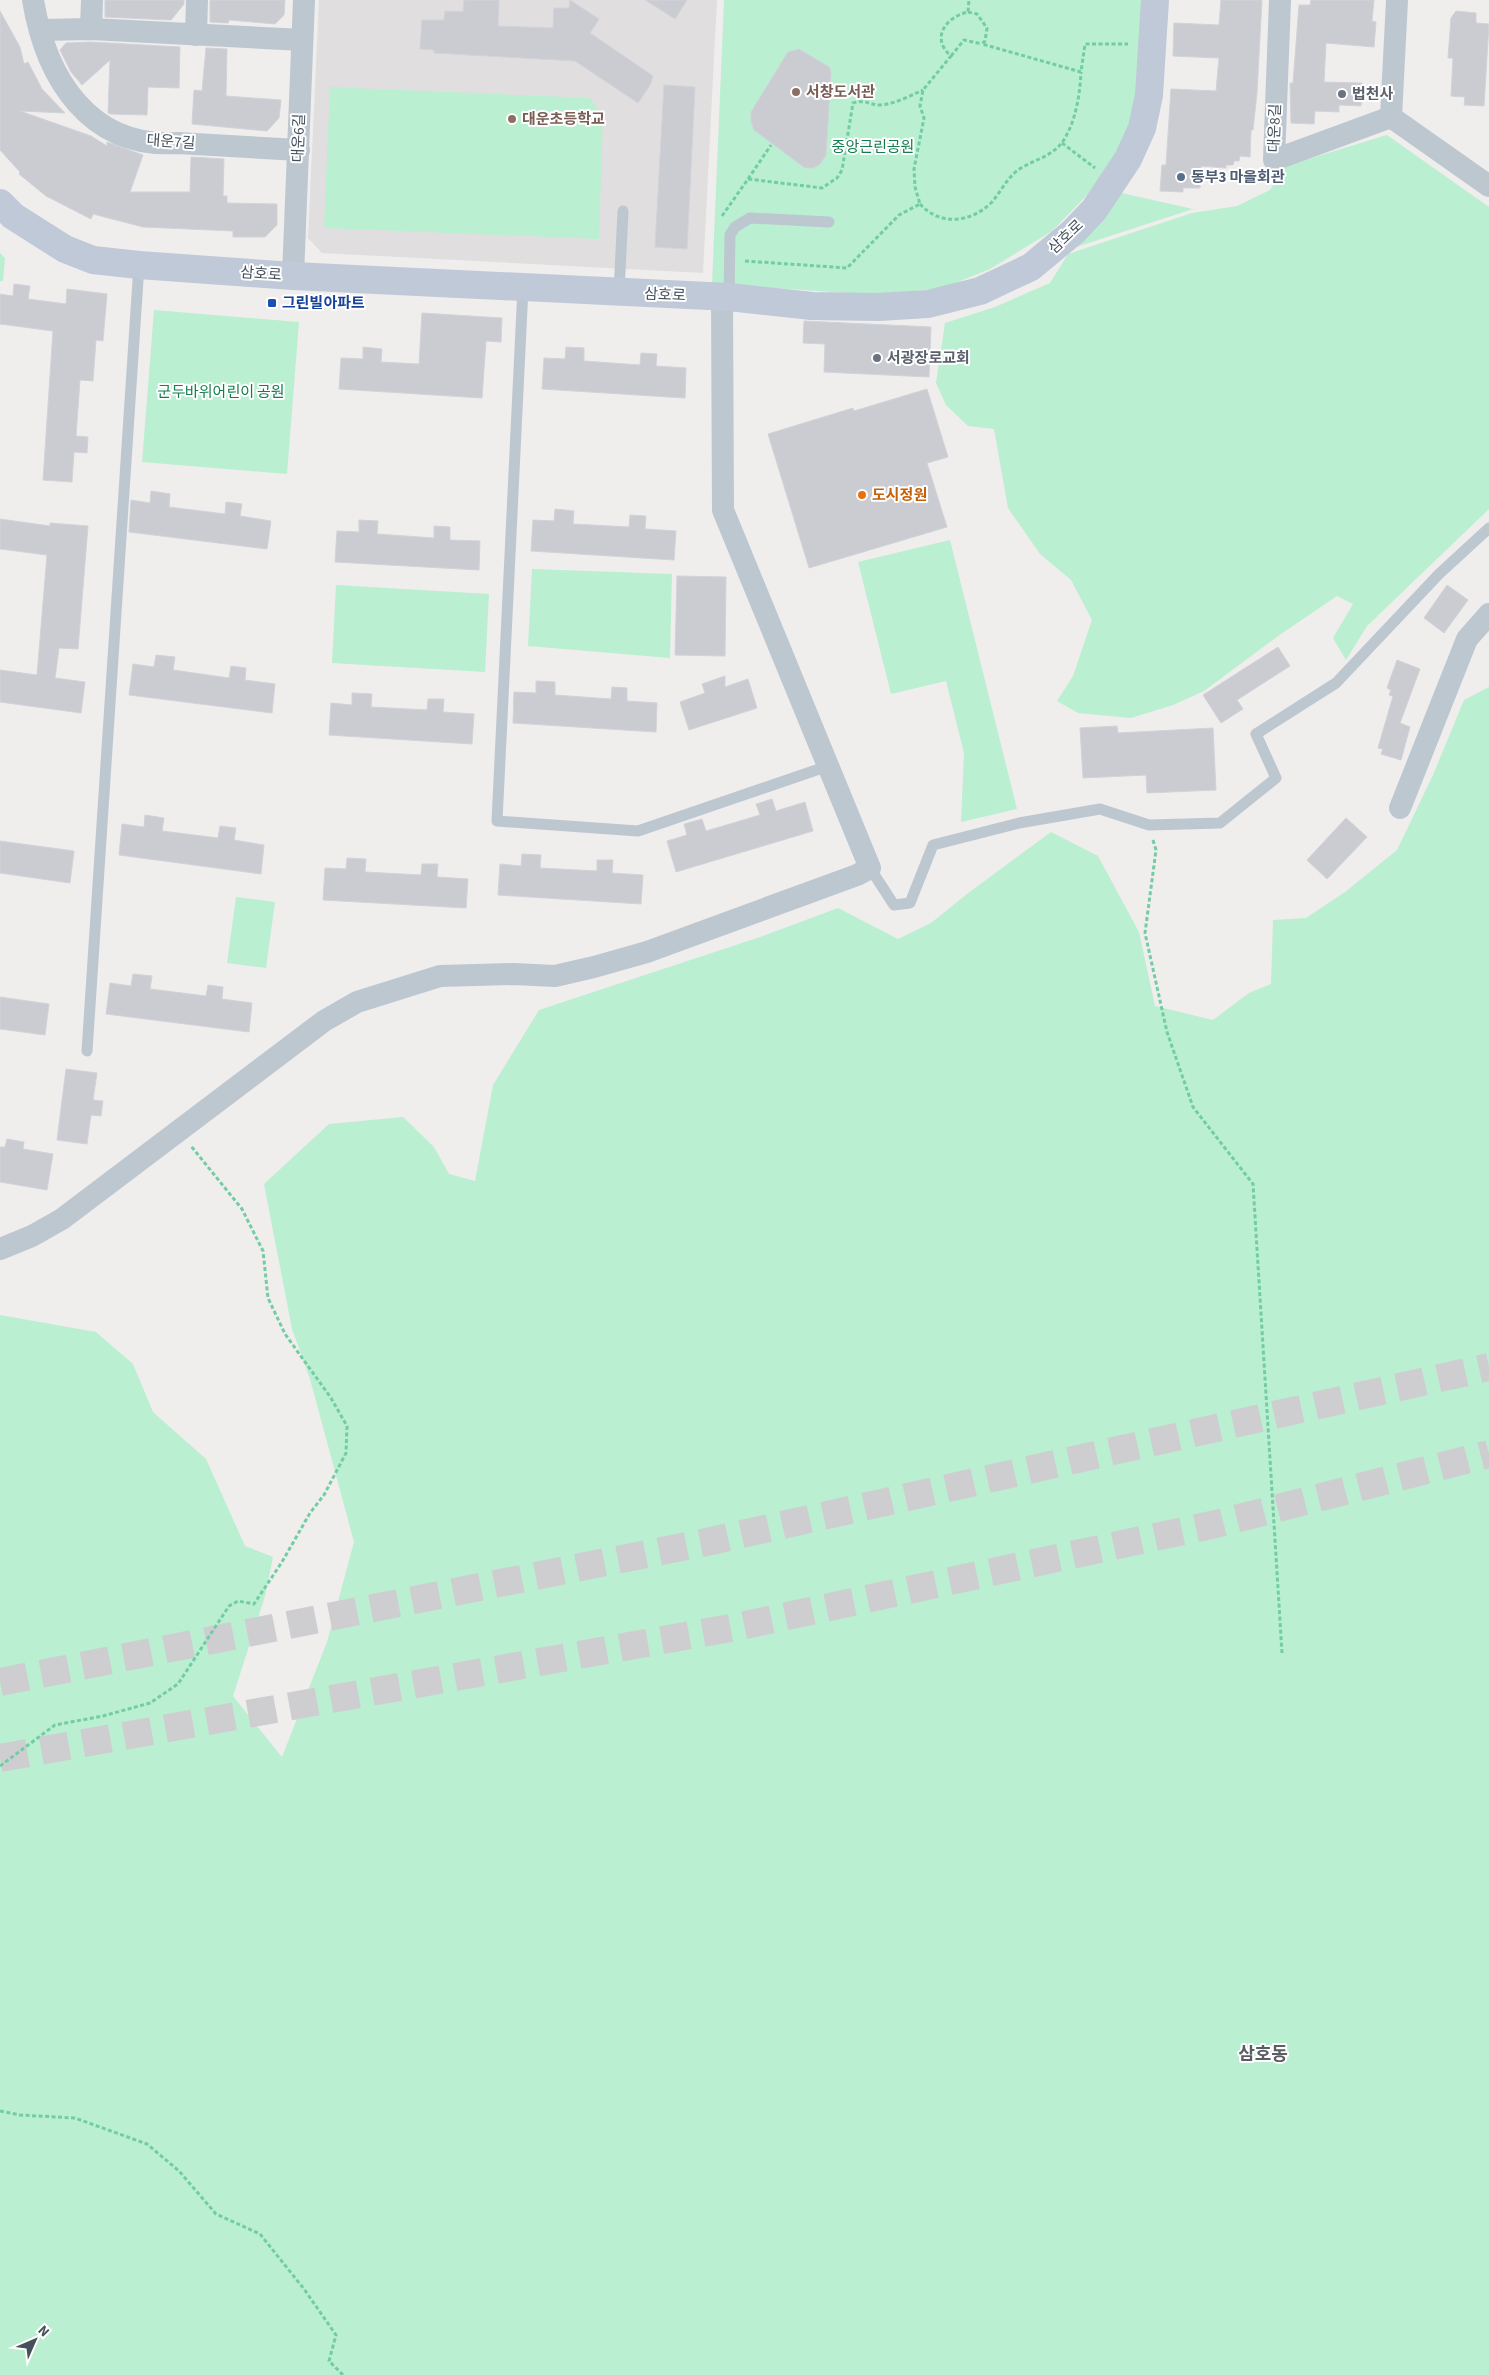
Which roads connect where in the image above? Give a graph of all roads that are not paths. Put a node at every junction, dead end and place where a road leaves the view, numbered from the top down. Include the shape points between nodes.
1 (34, 0) edge
2 (92, 0) edge
3 (197, 0) edge
4 (304, 0) edge
5 (1155, 0) edge
6 (1280, 0) edge
7 (1397, 0) edge
8 (91, 29) junction
9 (40, 30) junction
10 (196, 34) junction
11 (302, 40) junction
12 (1392, 117) junction
13 (299, 150) junction
14 (1489, 186) edge
15 (0, 203) edge
16 (623, 211) dead end
17 (830, 222) dead end
18 (139, 266) junction
19 (293, 276) junction
20 (523, 288) junction
21 (619, 292) junction
22 (726, 297) junction
23 (1489, 528) edge
24 (1489, 614) edge
25 (828, 766) junction
26 (1400, 808) dead end
27 (870, 868) junction
28 (87, 1051) dead end
29 (0, 1249) edge

1 - 9 street, 대운7길
2 - 8 street
3 - 10 street
4 - 11 street, 대운6길
5 - 22 street, 삼호로 via 1149,95 1142,128 1128,159 1094,210 1031,267 980,291 928,304 878,308 812,306
6 - 12 street, 대운8길 via 1274,160
7 - 12 street
8 - 9 street
8 - 10 street
9 - 13 street, 대운7길 via 56,75 70,96 85,112 123,136 161,144
10 - 11 street
11 - 13 street, 대운6길
12 - 14 street
13 - 19 street, 대운6길
15 - 18 street, 삼호로 via 13,216 65,250 93,260
16 - 21 lane
17 - 22 lane via 742,220 730,235 731,260
18 - 19 street, 삼호로
18 - 28 lane
19 - 20 street, 삼호로
20 - 21 street, 삼호로
20 - 25 lane via 497,820 638,831
21 - 22 street, 삼호로
22 - 25 street via 723,510
23 - 27 lane via 1440,574 1336,684 1256,734 1276,778 1220,823 1149,825 1100,809 1019,823 933,845 910,903 894,905
24 - 26 street via 1467,640
25 - 27 street
27 - 29 street via 647,952 594,967 555,976 440,976 357,1002 324,1021 62,1219

